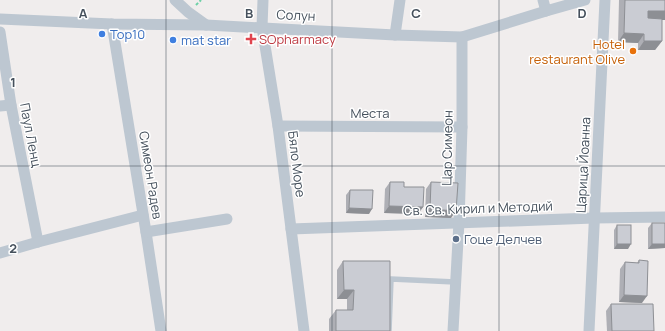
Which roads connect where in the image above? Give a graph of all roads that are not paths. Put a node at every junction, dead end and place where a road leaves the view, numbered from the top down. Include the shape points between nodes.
1 (175, 0) edge
2 (264, 0) edge
3 (400, 0) edge
4 (585, 0) edge
5 (605, 0) edge
6 (545, 5) edge
7 (0, 19) edge
8 (112, 24) junction
9 (206, 25) junction
10 (262, 27) junction
11 (0, 32) edge
12 (395, 35) junction
13 (462, 37) junction
14 (6, 106) edge
15 (278, 126) junction
16 (462, 127) junction
17 (143, 215) junction
18 (594, 218) junction
19 (665, 218) edge
20 (227, 219) dead end
21 (459, 222) junction
22 (291, 228) junction
23 (146, 232) junction
24 (38, 242) junction
25 (0, 253) edge
26 (455, 282) junction
27 (161, 331) edge
28 (304, 331) edge
29 (389, 331) edge
30 (453, 331) edge
31 (589, 331) edge

1 - 9 street
2 - 10 street, Бяло Море
3 - 12 street
4 - 6 street, Солун
5 - 18 street, Царица Йоанна
6 - 13 street, Солун
7 - 8 street, Солун
8 - 9 street, Солун
8 - 17 street, Симеон Радев
9 - 10 street, Солун
10 - 12 street, Солун
10 - 15 street, Бяло Море
11 - 14 street, Паул Ленц
12 - 13 street, Солун
13 - 16 street, Цар Симеон
14 - 24 street, Паул Ленц
15 - 16 street, Места
15 - 22 street, Бяло Море
16 - 21 street, Цар Симеон
17 - 23 street, Симеон Радев
17 - 24 street
18 - 19 street, Св. Св. Кирил и Методий
18 - 21 street, Св. Св. Кирил и Методий
18 - 31 street, Царица Йоанна
20 - 23 street
21 - 22 street, Св. Св. Кирил и Методий
21 - 26 street, Цар Симеон
22 - 28 street, Бяло Море
23 - 27 street, Симеон Радев
24 - 25 street
26 - 29 lane via 391,279
26 - 30 street, Цар Симеон

